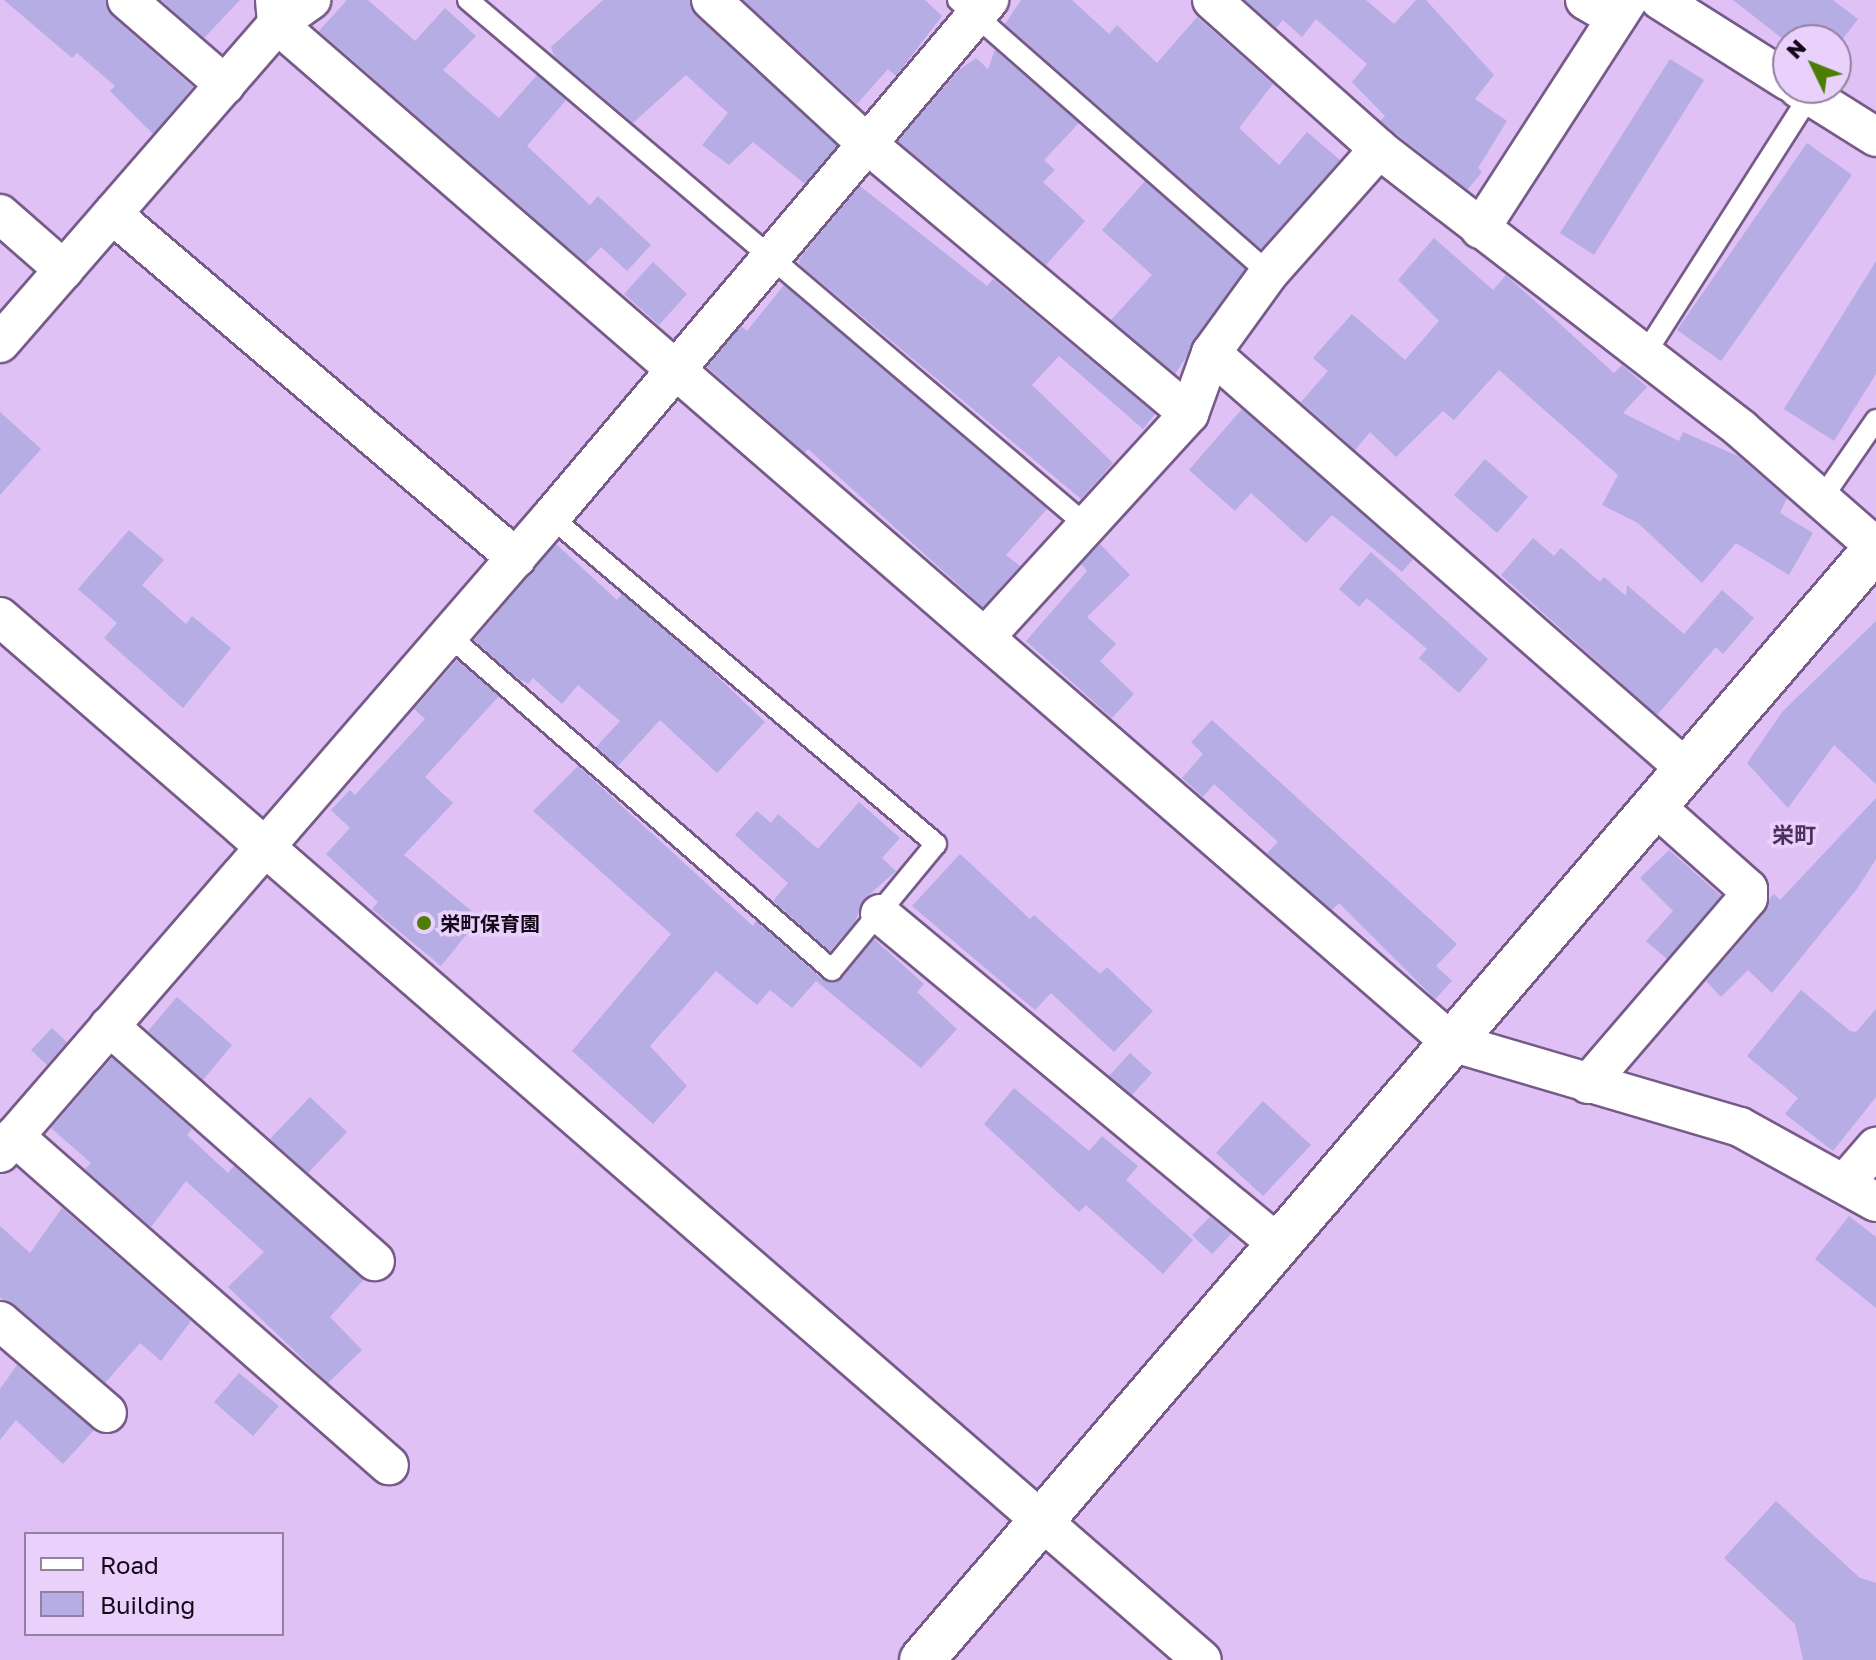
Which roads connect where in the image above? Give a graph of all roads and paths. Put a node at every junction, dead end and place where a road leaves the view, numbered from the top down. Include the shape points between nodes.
1 (127, 0) edge
2 (311, 0) edge
3 (468, 0) edge
4 (711, 0) edge
5 (1212, 0) edge
6 (1660, 0) edge
7 (974, 5) edge
8 (1610, 6) edge
9 (276, 12) edge
10 (1772, 71) edge
11 (225, 85) junction
12 (1790, 104) edge
13 (1824, 104) edge
14 (1876, 137) edge
15 (865, 142) junction
16 (1379, 149) junction
17 (0, 214) edge
18 (112, 214) junction
19 (1480, 229) junction
20 (771, 258) junction
21 (64, 270) junction
22 (1269, 273) junction
23 (0, 343) edge
24 (1211, 353) junction
25 (1645, 354) junction
26 (676, 370) junction
27 (1189, 414) junction
28 (1876, 420) edge
29 (1822, 498) junction
30 (551, 517) junction
31 (1086, 525) junction
32 (1876, 548) edge
33 (516, 558) junction
34 (0, 617) edge
35 (447, 634) junction
36 (987, 635) junction
37 (1686, 769) junction
38 (1655, 806) junction
39 (262, 847) junction
40 (880, 914) junction
41 (109, 1026) junction
42 (1451, 1042) junction
43 (1588, 1084) junction
44 (7, 1144) edge
45 (1876, 1147) edge
46 (1860, 1192) edge
47 (1279, 1245) junction
48 (375, 1261) dead end
49 (0, 1321) edge
50 (107, 1413) dead end
51 (389, 1465) dead end
52 (1042, 1521) junction
53 (922, 1660) edge
54 (1202, 1660) edge

1 - 11 street
2 - 9 street
3 - 20 lane
4 - 15 street
5 - 16 street
6 - 10 street
7 - 15 street
7 - 22 lane
8 - 19 street
9 - 11 street
9 - 26 street
11 - 18 street
12 - 25 lane
13 - 14 street
15 - 20 street
15 - 27 street
16 - 19 street
16 - 22 street
17 - 21 street
18 - 21 street
18 - 33 street
19 - 25 street
20 - 26 street
20 - 31 lane
21 - 23 street
22 - 24 street
24 - 27 street
24 - 37 street
25 - 29 street
26 - 30 street
26 - 36 street
27 - 31 street
28 - 29 lane
29 - 32 street
30 - 33 street
30 - 40 lane via 936,844
31 - 36 street
32 - 37 street
33 - 35 street
34 - 39 street
35 - 39 street
35 - 40 lane via 832,970
36 - 42 street
37 - 38 street
38 - 42 street
38 - 43 street via 1748,889 1748,898
39 - 41 street
39 - 52 street
40 - 47 street
41 - 44 street
41 - 48 street
42 - 43 street
42 - 47 street
43 - 46 street via 1740,1127
44 - 51 street
45 - 46 street
47 - 52 street
49 - 50 street
52 - 53 street
52 - 54 street

